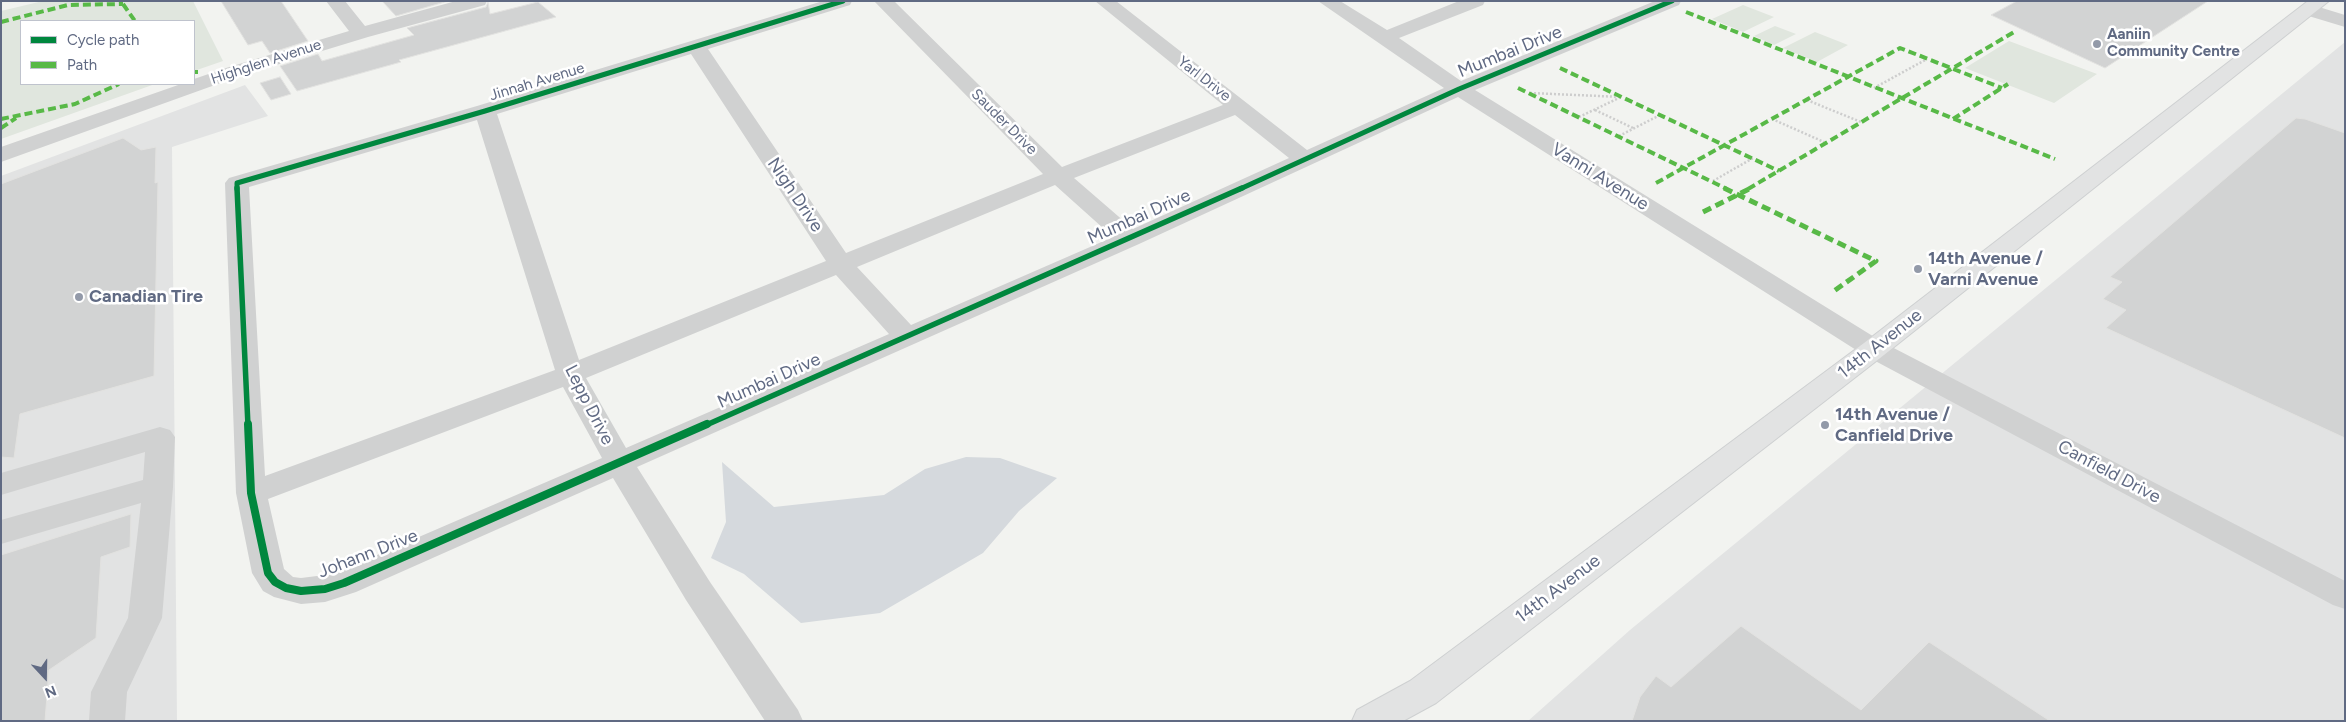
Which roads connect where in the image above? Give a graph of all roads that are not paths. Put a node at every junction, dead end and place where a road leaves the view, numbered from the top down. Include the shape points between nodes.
1 (335, 1) edge
2 (478, 1) edge
3 (843, 1) edge
4 (883, 1) edge
5 (1104, 1) edge
6 (1327, 1) edge
7 (1476, 1) edge
8 (1672, 1) edge
9 (2314, 6) edge
10 (2345, 21) edge
11 (361, 33) junction
12 (1385, 37) junction
13 (696, 46) junction
14 (1458, 89) junction
15 (1239, 106) junction
16 (485, 111) junction
17 (1, 155) edge
18 (1304, 159) junction
19 (1058, 176) junction
20 (237, 183) joint
21 (1130, 238) junction
22 (842, 266) junction
23 (906, 336) junction
24 (1874, 348) junction
25 (570, 374) junction
26 (620, 464) junction
27 (1, 484) edge
28 (158, 487) junction
29 (251, 493) junction
30 (1, 532) edge
31 (2345, 596) edge
32 (1436, 682) junction
33 (107, 721) edge
34 (785, 721) edge
35 (1370, 721) edge
36 (1392, 721) edge

1 - 11 street
2 - 11 street, Highglen Avenue
3 - 13 street, Jinnah Avenue
4 - 19 street, Sauder Drive
5 - 15 street, Yarl Drive
6 - 12 street, Vanni Avenue
7 - 12 street
8 - 14 street, Mumbai Drive
9 - 10 street
9 - 24 main road, 14th Avenue
11 - 17 street, Highglen Avenue via 233,72
12 - 14 street, Vanni Avenue
13 - 16 street, Jinnah Avenue
13 - 22 street, Nigh Drive
14 - 18 street, Mumbai Drive
14 - 24 street, Vanni Avenue
15 - 18 street, Yarl Drive
15 - 19 street
16 - 20 street, Jinnah Avenue
16 - 25 street, Lepp Drive
18 - 21 street, Mumbai Drive
19 - 21 street, Sauder Drive
19 - 22 street
20 - 29 street, Johann Drive
21 - 23 street, Mumbai Drive
22 - 23 street, Nigh Drive
22 - 25 street
23 - 26 street, Mumbai Drive
24 - 31 street, Canfield Drive
24 - 32 main road, 14th Avenue
25 - 26 street, Lepp Drive
25 - 29 street
26 - 29 street, Johann Drive via 344,583 313,590 286,588 268,573
26 - 34 street, Lepp Drive via 698,591
27 - 28 street via 160,437
28 - 30 street
28 - 33 street via 144,618 109,692
32 - 35 main road, 14th Avenue
32 - 36 main road, 14th Avenue

